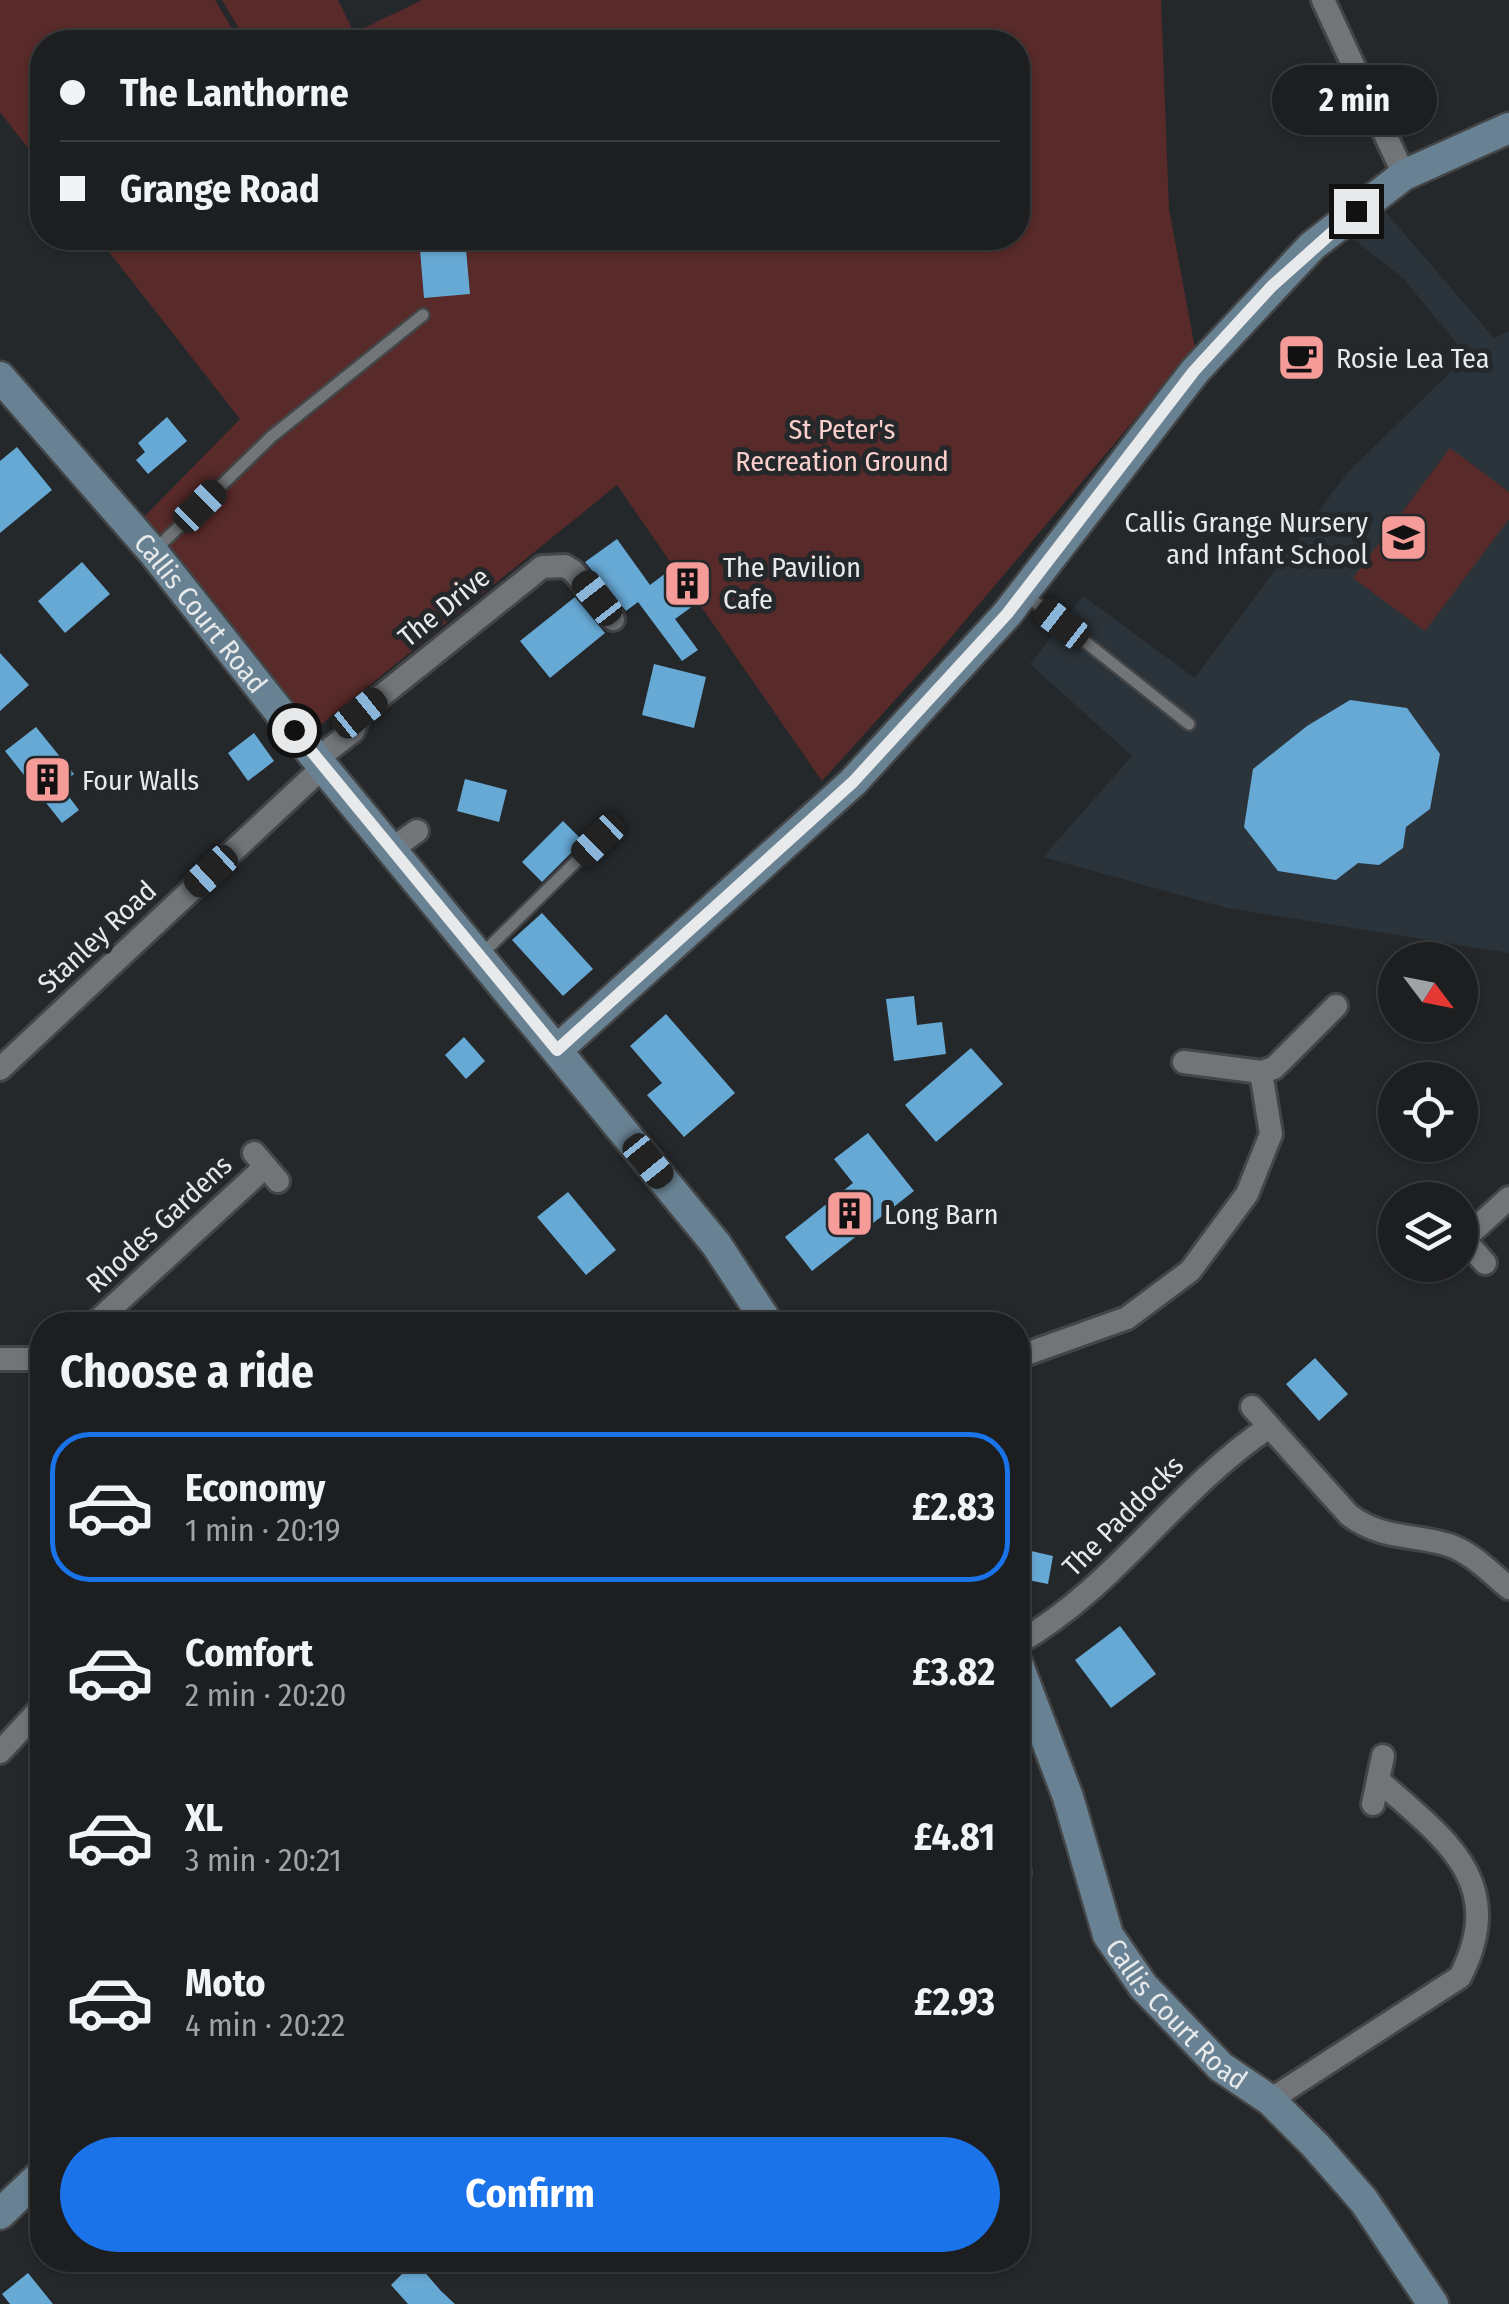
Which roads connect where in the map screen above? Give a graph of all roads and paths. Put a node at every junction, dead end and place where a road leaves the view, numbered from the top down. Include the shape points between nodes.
1 (1323, 0) edge
2 (1509, 128) edge
3 (1404, 175) junction
4 (423, 315) dead end
5 (0, 377) edge
6 (153, 552) junction
7 (1022, 592) junction
8 (613, 619) dead end
9 (1189, 724) dead end
10 (320, 763) junction
11 (418, 832) dead end
12 (598, 840) dead end
13 (392, 849) junction
14 (480, 956) junction
15 (1321, 1012) dead end
16 (557, 1050) junction
17 (1184, 1064) dead end
18 (0, 1068) edge
19 (1261, 1072) junction
20 (266, 1167) dead end
21 (1509, 1198) edge
22 (1478, 1224) edge
23 (1478, 1254) edge
24 (1486, 1262) dead end
25 (107, 1312) edge
26 (760, 1312) edge
27 (1030, 1353) edge
28 (0, 1359) edge
29 (30, 1360) edge
30 (1252, 1407) dead end
31 (1269, 1427) junction
32 (1509, 1588) edge
33 (1030, 1635) edge
34 (1030, 1700) edge
35 (30, 1720) edge
36 (0, 1752) edge
37 (1383, 1756) dead end
38 (1378, 1780) junction
39 (1373, 1804) dead end
40 (1270, 2100) junction
41 (30, 2185) edge
42 (0, 2214) edge
43 (1433, 2304) edge

1 - 3 street
2 - 3 street
3 - 7 street via 1312,246 1217,345
4 - 6 lane via 270,437
5 - 6 street, Callis Court Road
6 - 10 street, Callis Court Road
7 - 9 lane
7 - 16 street via 832,804
8 - 10 street, The Drive via 573,571 542,566 360,713 353,730
10 - 13 street, Callis Court Road
10 - 18 street, Stanley Road
11 - 13 street
12 - 14 lane
13 - 14 street, Callis Court Road
14 - 16 street, Callis Court Road
15 - 19 street via 1274,1068
16 - 26 street, Callis Court Road via 716,1244
17 - 19 street
19 - 27 street via 1271,1134 1246,1194 1190,1271 1127,1318
20 - 25 street, Rhodes Gardens
21 - 22 street
23 - 24 street
28 - 29 street
30 - 31 street
31 - 32 street via 1367,1528 1448,1544
31 - 33 street, The Paddocks via 1190,1489 1086,1597
34 - 40 street, Callis Court Road via 1062,1780 1108,1935 1143,1986 1220,2067
35 - 36 street
37 - 38 street
38 - 39 street
38 - 40 street via 1476,1872 1489,1917 1480,1950 1460,1977
40 - 43 street, Callis Court Road via 1364,2201
41 - 42 street

